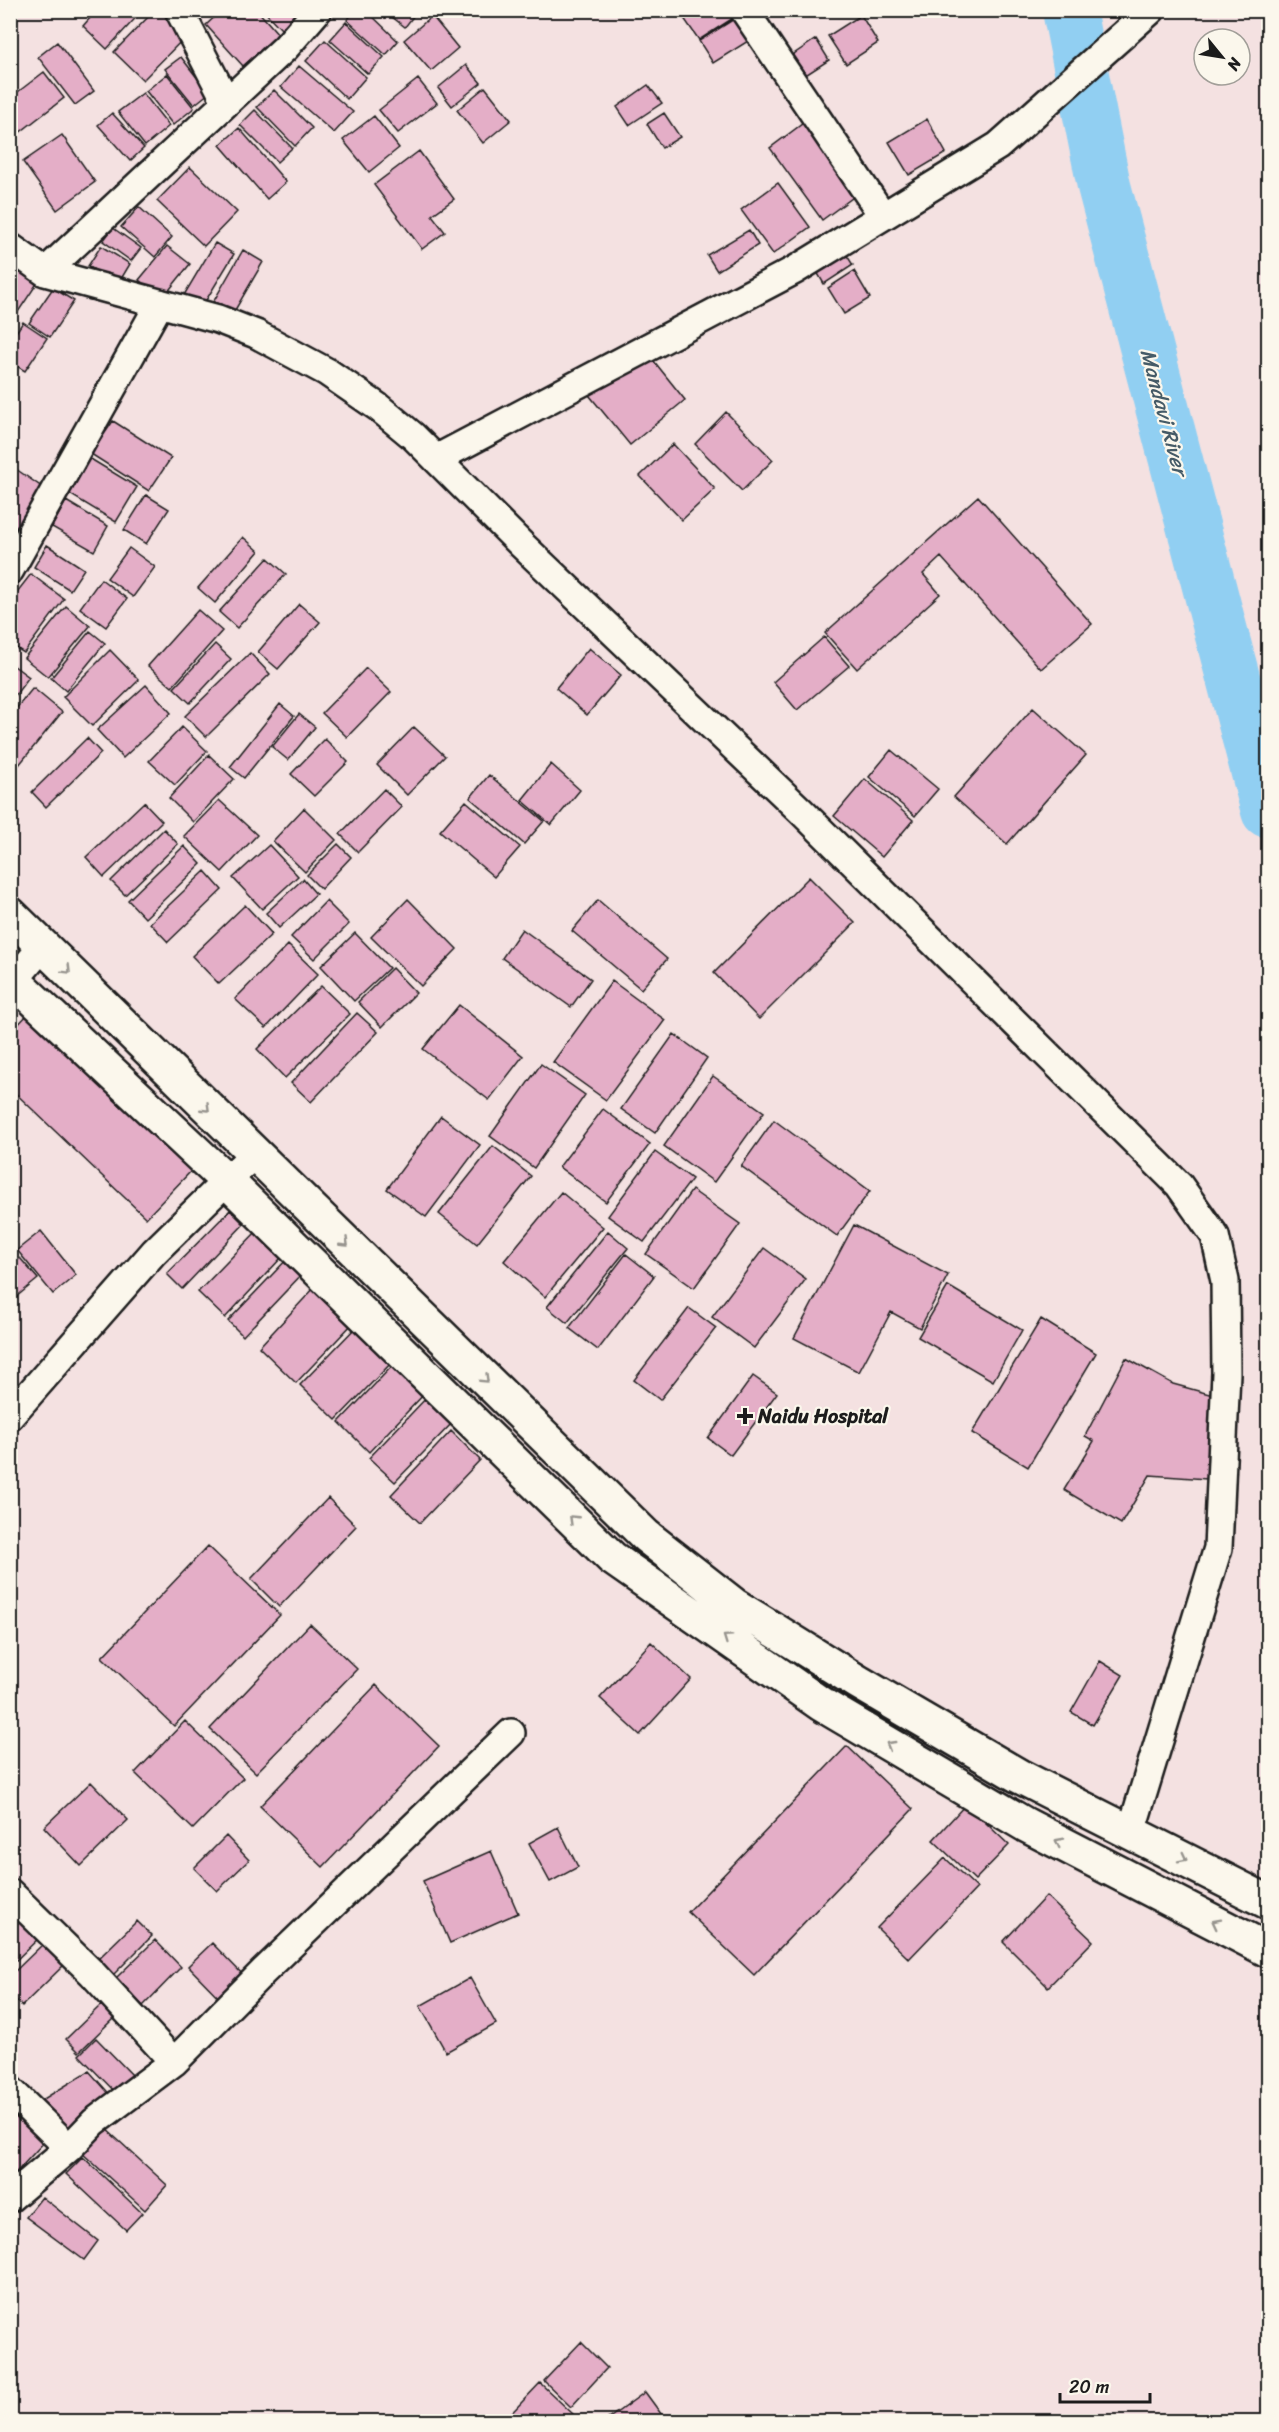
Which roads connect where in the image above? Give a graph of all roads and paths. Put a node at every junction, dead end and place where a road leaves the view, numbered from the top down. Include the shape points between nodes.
1 (179, 10) edge
2 (318, 10) edge
3 (744, 10) edge
4 (1151, 10) edge
5 (226, 100) junction
6 (883, 216) junction
7 (10, 247) edge
8 (45, 272) junction
9 (160, 303) junction
10 (436, 459) junction
11 (10, 570) edge
12 (10, 914) edge
13 (43, 946) junction
14 (12, 981) edge
15 (254, 1154) junction
16 (226, 1181) junction
17 (10, 1416) edge
18 (511, 1733) dead end
19 (1131, 1832) junction
20 (10, 1893) edge
21 (1269, 1902) edge
22 (1269, 1950) edge
23 (174, 2062) junction
24 (10, 2090) edge
25 (69, 2148) junction
26 (10, 2198) edge

1 - 5 street
2 - 5 street via 285,48
3 - 6 street
4 - 6 street via 998,146
5 - 8 street
6 - 10 street via 795,270
7 - 8 street
8 - 9 street
9 - 10 street via 256,334 327,372 378,406
9 - 11 street
10 - 19 street via 801,811 1170,1177 1215,1236 1225,1281 1226,1373 1218,1548
12 - 13 main road
13 - 14 street
13 -> 15 main road
14 - 16 main road
15 - 16 street
15 -> 19 main road via 646,1536 725,1598 1019,1776
16 - 17 street via 154,1252
22 -> 16 main road via 1026,1825 821,1704 612,1557
18 - 23 street
19 -> 21 main road
20 - 23 street via 92,1973
23 - 25 street via 94,2122
24 - 25 street
25 - 26 street

